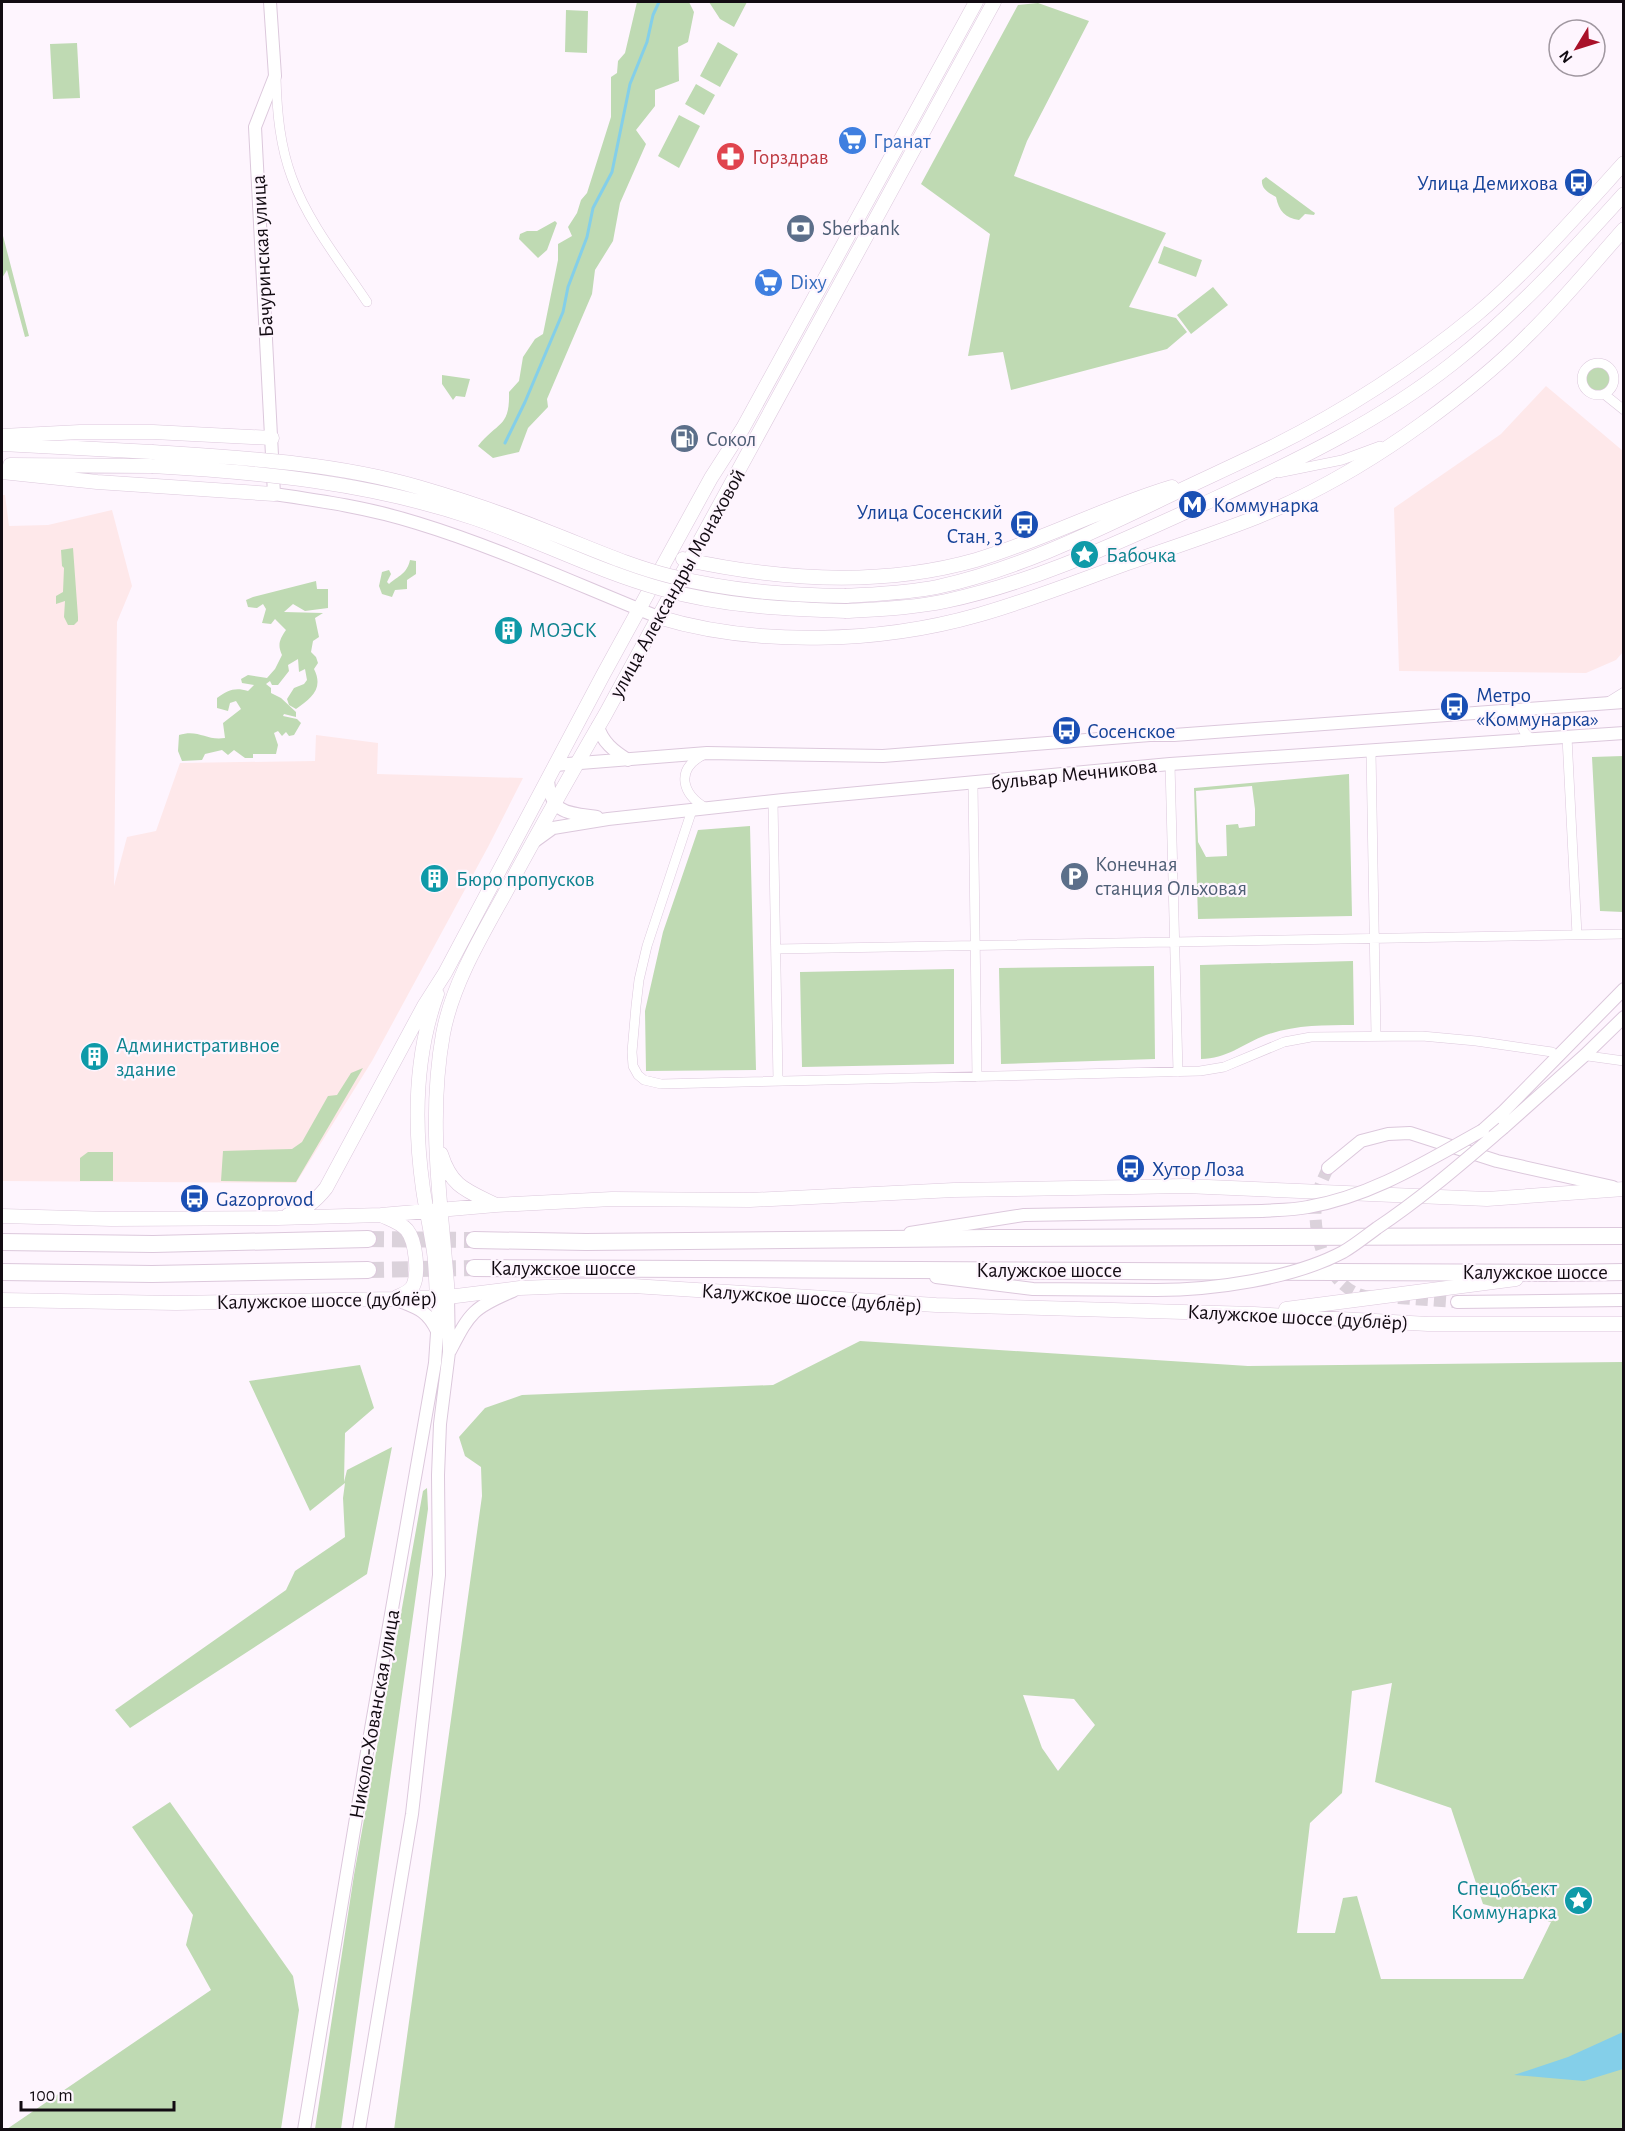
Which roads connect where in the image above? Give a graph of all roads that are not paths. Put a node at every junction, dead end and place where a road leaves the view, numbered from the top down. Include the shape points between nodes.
1 (270, 2) edge
2 (976, 2) edge
3 (994, 2) edge
4 (275, 76) junction
5 (1623, 163) edge
6 (1623, 194) edge
7 (1623, 229) edge
8 (367, 302) dead end
9 (1604, 394) dead end
10 (1623, 410) edge
11 (2, 436) edge
12 (1403, 437) junction
13 (272, 438) junction
14 (2, 444) edge
15 (2, 464) edge
16 (2, 471) edge
17 (1215, 474) junction
18 (1266, 475) junction
19 (274, 494) junction
20 (669, 556) junction
21 (689, 560) junction
22 (639, 609) junction
23 (658, 617) junction
24 (1623, 692) edge
25 (1623, 702) edge
26 (1606, 703) junction
27 (1529, 709) junction
28 (598, 726) junction
29 (1623, 733) edge
30 (1567, 737) junction
31 (1532, 739) junction
32 (1371, 751) junction
33 (707, 753) junction
34 (628, 760) junction
35 (576, 764) junction
36 (1170, 764) junction
37 (555, 765) junction
38 (548, 779) junction
39 (972, 784) junction
40 (773, 801) junction
41 (554, 802) junction
42 (707, 809) junction
43 (692, 810) junction
44 (608, 819) junction
45 (532, 843) junction
46 (1623, 934) edge
47 (1577, 935) junction
48 (1375, 939) junction
49 (1176, 942) junction
50 (976, 945) junction
51 (776, 949) junction
52 (445, 974) junction
53 (1623, 989) edge
54 (1623, 1017) edge
55 (1377, 1036) junction
56 (1552, 1052) dead end
57 (1588, 1056) dead end
58 (1623, 1061) edge
59 (1178, 1072) junction
60 (977, 1077) junction
61 (778, 1081) junction
62 (435, 1136) junction
63 (1328, 1168) tunnel mouth
64 (1623, 1189) edge
65 (496, 1205) junction
66 (434, 1210) junction
67 (381, 1215) junction
68 (2, 1216) edge
69 (278, 1218) junction
70 (1623, 1236) edge
71 (368, 1239) tunnel mouth
72 (872, 1239) junction
73 (474, 1240) tunnel mouth
74 (2, 1242) edge
75 (474, 1268) tunnel mouth
76 (368, 1270) tunnel mouth
77 (878, 1270) junction
78 (2, 1272) edge
79 (1623, 1272) edge
80 (1559, 1273) junction
81 (520, 1288) junction
82 (442, 1297) junction
83 (393, 1299) junction
84 (2, 1300) edge
85 (1623, 1300) edge
86 (1457, 1302) tunnel mouth
87 (1254, 1314) junction
88 (1623, 1324) edge
89 (437, 1331) junction
90 (449, 1352) junction
91 (304, 2130) edge
92 (359, 2130) edge

1 - 4 street, Бачуринская улица
2 - 20 main road, улица Александры Монаховой via 744,428 711,478
3 - 21 main road, улица Александры Монаховой
4 - 8 street, Бачуринская улица via 283,149 292,178 329,246
4 - 13 street, Бачуринская улица via 255,127
5 - 17 main road via 1519,275 1450,335 1366,394 1271,448
6 - 18 main road via 1539,285 1452,364 1364,424
7 - 12 main road via 1528,336 1474,384
9 - 10 street
11 - 13 main road via 153,432
12 - 18 street via 1341,460
12 - 23 main road via 1313,491 1258,516 979,615 898,632 845,637 777,636
13 - 19 street, Бачуринская улица
14 - 17 main road, bridge via 281,461 363,473 482,506 607,556 669,576 782,595 893,594 936,587 1064,546
15 - 18 main road, bridge via 152,466 282,475 359,488 475,518 662,589 780,609 846,611 944,602 1039,575
16 - 19 main road
17 - 21 main road via 1154,492 976,560 907,574 849,579 738,569
19 - 22 street via 351,506 415,522 477,542
20 - 21 main road
20 - 22 main road, улица Александры Монаховой
21 - 23 main road, улица Александры Монаховой
22 - 23 street
22 - 37 main road, улица Александры Монаховой
23 - 28 main road, улица Александры Монаховой
24 - 26 street
25 - 26 street, бульвар Мечникова
26 - 27 street, бульвар Мечникова
27 - 31 street via 1522,716 1521,725
27 - 33 street, бульвар Мечникова via 883,756
28 - 34 street via 606,742
28 - 35 main road, улица Александры Монаховой
29 - 30 street, бульвар Мечникова
30 - 31 street, бульвар Мечникова
30 - 47 street
31 - 32 street, бульвар Мечникова
32 - 36 street, бульвар Мечникова
32 - 48 street
33 - 34 street, бульвар Мечникова
33 - 42 street via 695,759 684,777 690,796
34 - 35 street, бульвар Мечникова
35 - 37 street, бульвар Мечникова
35 - 41 main road, улица Александры Монаховой
36 - 39 street, бульвар Мечникова
36 - 49 street
37 - 38 main road, улица Александры Монаховой
38 - 41 street via 549,796
38 - 52 main road, улица Александры Монаховой
39 - 40 street, бульвар Мечникова
39 - 50 street
40 - 42 street, бульвар Мечникова
40 - 51 street
41 - 44 street via 568,813
41 - 45 main road, улица Александры Монаховой
42 - 43 street, бульвар Мечникова
43 - 44 street, бульвар Мечникова
43 - 61 street via 643,962 633,1066 640,1078 653,1084
44 - 45 street, бульвар Мечникова via 554,828
45 - 62 main road, улица Александры Монаховой via 473,952 454,996 440,1052
46 - 47 street
47 - 48 street
48 - 49 street
48 - 55 street
49 - 50 street
49 - 59 street
50 - 51 street
50 - 60 street
51 - 61 street
52 - 66 main road, улица Александры Монаховой via 426,1034 420,1074 418,1141 423,1188
52 - 69 main road, улица Александры Монаховой via 326,1188 316,1201
53 - 72 street, bridge via 1483,1130 1397,1178 1346,1198 1306,1208 1262,1211 1024,1215
54 - 77 street, bridge via 1503,1128 1400,1213 1343,1252 1286,1275 1182,1290 1032,1289
55 - 56 street via 1453,1038
55 - 59 street via 1292,1039 1224,1067
57 - 58 street
59 - 60 street
60 - 61 street
62 - 65 main road via 451,1178
62 - 66 main road, улица Александры Монаховой via 438,1186
63 - 64 street via 1361,1141 1410,1133 1497,1161
64 - 65 main road via 1487,1199 1185,1186
65 - 66 main road
66 - 67 main road
66 - 82 main road via 434,1253
67 - 69 main road
67 - 83 main road via 400,1223 415,1244 414,1285 409,1292
68 - 69 main road
70 - 72 highway, Калужское шоссе
71 - 74 highway via 153,1244
72 - 73 highway, Калужское шоссе
75 - 77 highway, Калужское шоссе
76 - 78 highway
77 - 80 highway, Калужское шоссе
79 - 80 highway, Калужское шоссе
80 - 87 main road
81 - 82 main road, Калужское шоссе (дублёр)
81 - 87 main road, Калужское шоссе (дублёр) via 633,1286 936,1305
81 - 90 street via 487,1302 471,1315
82 - 83 main road, Калужское шоссе (дублёр)
82 - 89 street, Николо-Хованская улица
82 - 90 street, Николо-Хованская улица
83 - 84 main road, Калужское шоссе (дублёр) via 177,1303
83 - 89 street via 422,1310
85 - 86 street
87 - 88 main road, Калужское шоссе (дублёр) via 1428,1324
89 - 91 street, Николо-Хованская улица via 435,1363
90 - 92 street, Николо-Хованская улица via 439,1443 439,1575 412,1814

